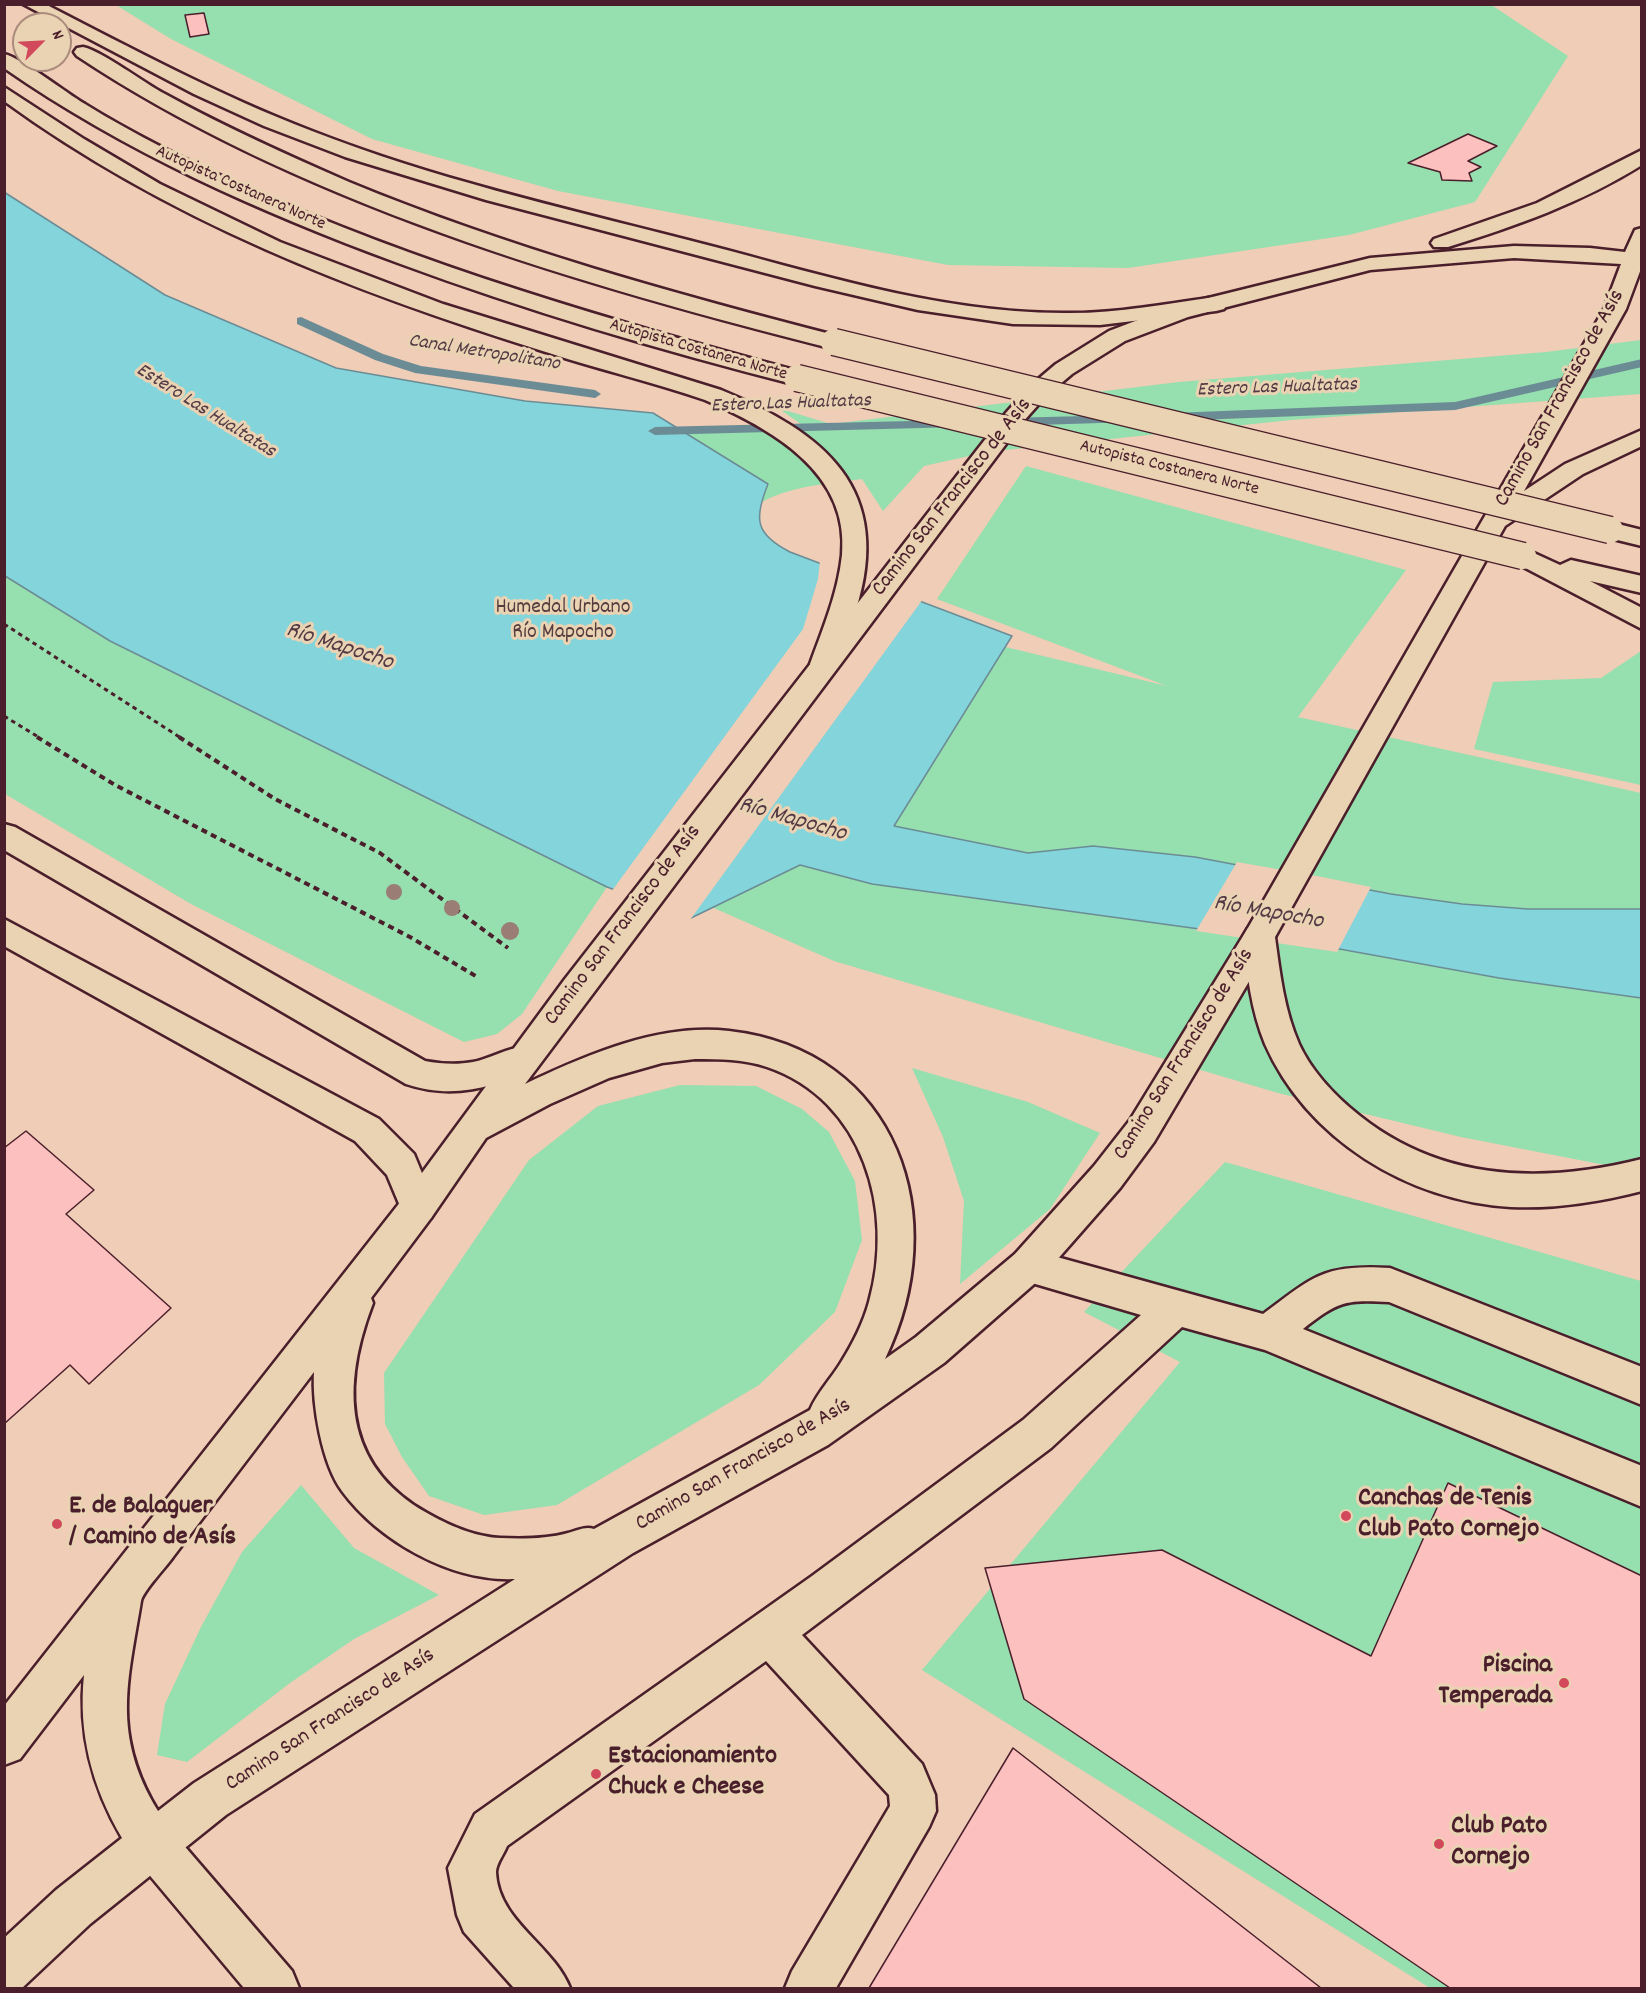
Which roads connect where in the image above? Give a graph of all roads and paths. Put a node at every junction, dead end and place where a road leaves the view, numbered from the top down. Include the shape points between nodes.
1 (31, 4) edge
2 (72, 44) edge
3 (4, 59) edge
4 (4, 92) edge
5 (1641, 156) edge
6 (1641, 234) edge
7 (1637, 259) edge
8 (1370, 264) junction
9 (1216, 304) junction
10 (1641, 437) edge
11 (1491, 526) junction
12 (1641, 538) edge
13 (1523, 556) junction
14 (1641, 585) edge
15 (1641, 620) edge
16 (4, 624) edge
17 (824, 664) junction
18 (4, 716) edge
19 (4, 835) edge
20 (4, 931) edge
21 (1259, 937) junction
22 (508, 948) dead end
23 (479, 978) dead end
24 (524, 1059) junction
25 (470, 1130) junction
26 (1641, 1175) edge
27 (418, 1207) junction
28 (1028, 1266) junction
29 (365, 1276) junction
30 (1177, 1307) junction
31 (1268, 1333) junction
32 (1641, 1386) edge
33 (814, 1431) junction
34 (1641, 1487) edge
35 (618, 1538) junction
36 (127, 1586) junction
37 (769, 1632) junction
38 (4, 1743) edge
39 (152, 1843) junction
40 (4, 1972) edge
41 (275, 1989) edge
42 (546, 1989) edge
43 (809, 1989) edge

1 - 9 main road via 258,116 357,155 496,198 783,271 919,303 1024,318 1097,319
2 - 12 main road, Autopista Costanera Norte, bridge via 132,83 280,159 448,227 608,280 834,342
3 - 13 main road, Autopista Costanera Norte, bridge via 78,109 231,188 362,243 563,312 797,378
4 - 17 main road via 101,158 253,239 478,324 675,382 771,421 799,442 840,485 858,533 848,593
5 - 8 main road via 1591,187 1528,216
6 - 7 main road
7 - 8 main road, Camino San Francisco de Asís via 1514,252
7 - 11 main road, Camino San Francisco de Asís via 1615,309
8 - 9 main road, Camino San Francisco de Asís
9 - 17 main road, Camino San Francisco de Asís, bridge via 1169,316 1117,336 1064,369 1038,391
10 - 11 main road via 1574,469
11 - 21 main road, Camino San Francisco de Asís
13 - 14 main road, Autopista Costanera Norte
13 - 15 main road
16 - 22 path via 275,799 380,854
17 - 24 main road, Camino San Francisco de Asís
18 - 23 path via 116,785 410,937
19 - 24 main road via 418,1074 448,1080 480,1076
20 - 27 main road via 367,1130 401,1165
21 - 26 main road via 1268,991 1287,1055 1329,1112 1383,1153 1440,1177 1518,1191 1576,1188
21 - 28 main road, Camino San Francisco de Asís via 1142,1131
24 - 25 main road, Camino San Francisco de Asís
25 - 27 main road, Camino San Francisco de Asís
25 - 33 main road via 596,1068 642,1053 684,1046 727,1045 764,1050 798,1062 829,1081 855,1109 876,1142 890,1179 896,1221 895,1264 886,1307 869,1350 846,1391
27 - 29 main road, Camino San Francisco de Asís
28 - 30 main road
28 - 33 main road, Camino San Francisco de Asís via 930,1350
29 - 35 main road via 345,1326 333,1374 337,1429 356,1475 392,1516 441,1544 497,1558 558,1557
29 - 36 main road, Camino San Francisco de Asís
30 - 31 main road
30 - 37 main road via 1037,1434
31 - 32 main road via 1326,1289 1356,1283 1390,1285
31 - 34 main road
33 - 35 main road, Camino San Francisco de Asís
35 - 39 main road, Camino San Francisco de Asís via 258,1767
36 - 38 main road, Camino San Francisco de Asís
36 - 39 main road via 106,1662 104,1702 116,1778
37 - 42 main road via 491,1830 472,1868 481,1915
37 - 43 main road via 906,1780 912,1795 913,1811
39 - 40 main road, Camino San Francisco de Asís via 73,1907
39 - 41 main road

